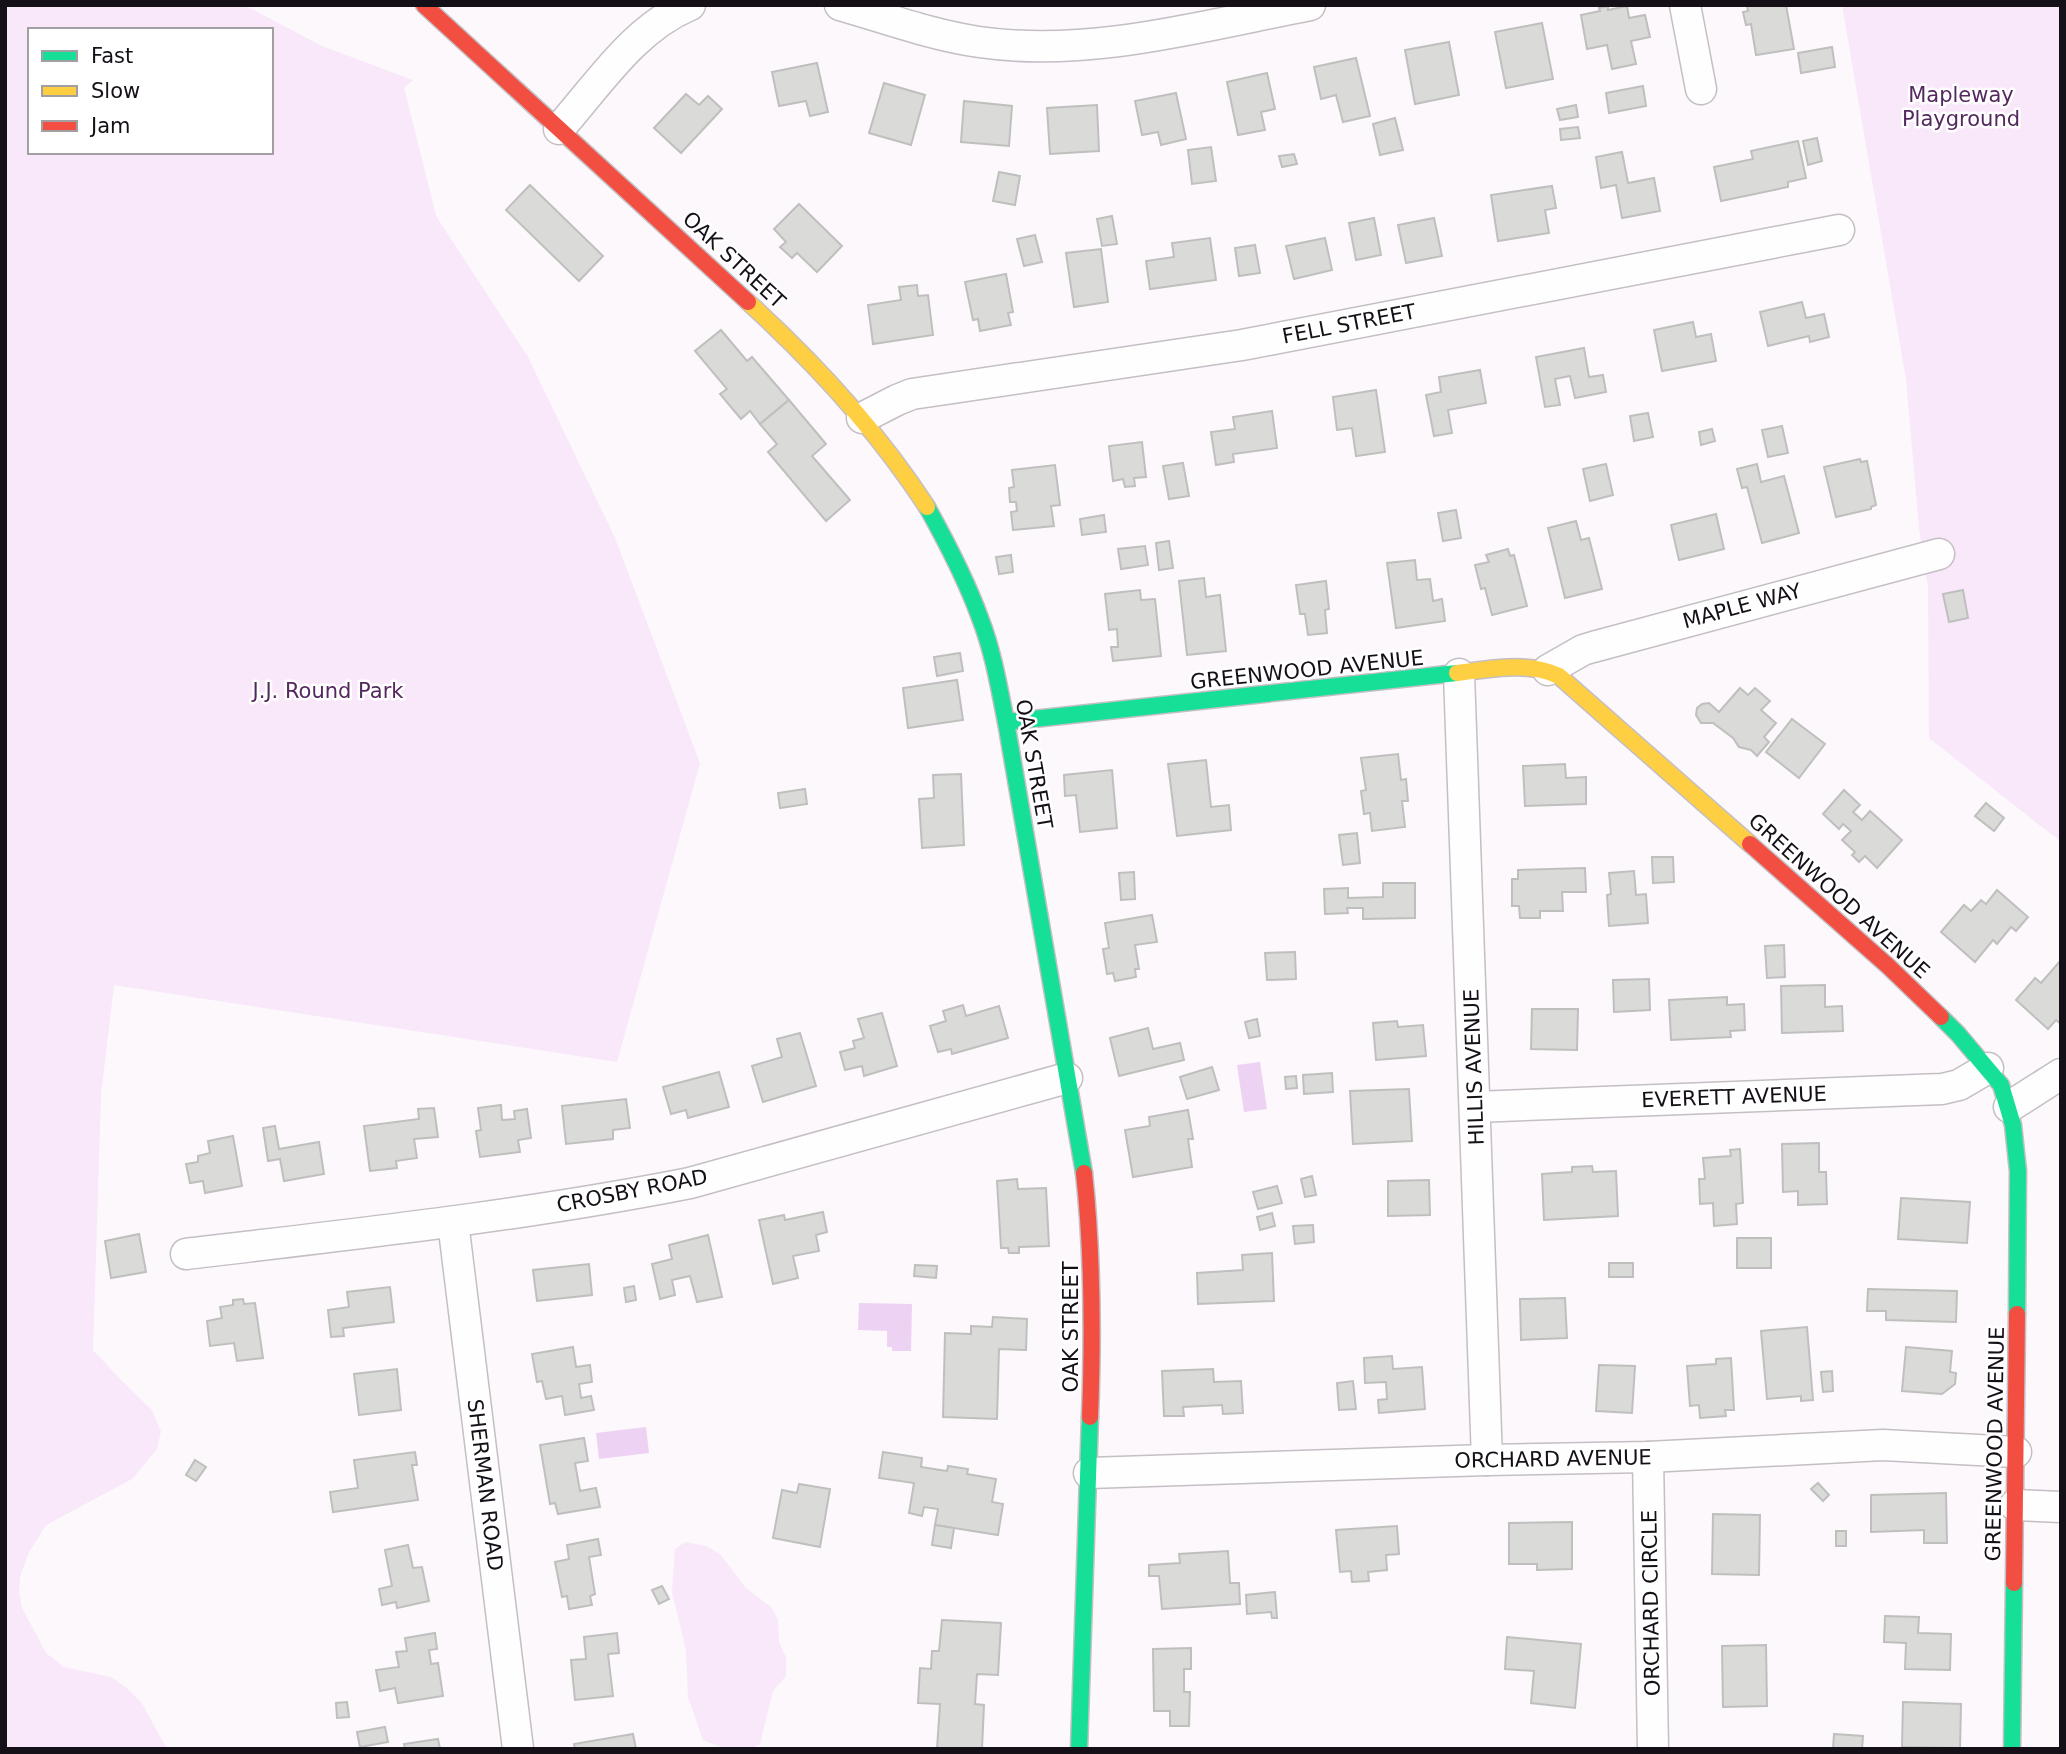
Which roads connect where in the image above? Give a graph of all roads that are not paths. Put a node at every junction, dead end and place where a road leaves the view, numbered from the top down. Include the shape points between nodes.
1 (424, 5) edge
2 (690, 5) edge
3 (840, 5) edge
4 (1310, 5) edge
5 (1685, 5) edge
6 (1701, 89) dead end
7 (559, 129) junction
8 (1839, 230) dead end
9 (862, 418) junction
10 (1939, 554) dead end
11 (1548, 670) junction
12 (1459, 674) junction
13 (1006, 722) junction
14 (1988, 1068) junction
15 (2061, 1074) edge
16 (1067, 1078) junction
17 (1475, 1107) junction
18 (2009, 1107) junction
19 (453, 1222) junction
20 (186, 1254) dead end
21 (2017, 1452) junction
22 (1648, 1457) junction
23 (1487, 1460) junction
24 (1089, 1472) junction
25 (2015, 1505) junction
26 (2061, 1507) edge
27 (518, 1749) edge
28 (1079, 1749) edge
29 (1653, 1749) edge
30 (2012, 1749) edge

1 - 7 street, OAK STREET
2 - 7 street via 648,30
3 - 4 street via 952,37 1051,46 1122,41
5 - 6 street
7 - 9 street, OAK STREET via 790,340
8 - 9 street, FELL STREET via 1242,345 912,394
9 - 13 street, OAK STREET via 929,512 963,577 989,648
10 - 11 street, MAPLE WAY via 1593,647
11 - 12 street, GREENWOOD AVENUE via 1519,667
11 - 14 street, GREENWOOD AVENUE via 1579,691 1888,966
12 - 13 street, GREENWOOD AVENUE
12 - 17 street, HILLIS AVENUE
13 - 16 street, OAK STREET
14 - 17 street, EVERETT AVENUE via 1942,1089
14 - 18 street, GREENWOOD AVENUE
15 - 18 street
16 - 19 street, CROSBY ROAD via 690,1183
16 - 24 street, OAK STREET via 1093,1252
17 - 23 street, HILLIS AVENUE
18 - 21 street, GREENWOOD AVENUE via 2019,1199
19 - 20 street, CROSBY ROAD
19 - 27 street, SHERMAN ROAD
21 - 22 street, ORCHARD AVENUE via 1883,1445
21 - 25 street, GREENWOOD AVENUE
22 - 23 street, ORCHARD AVENUE
22 - 29 street, ORCHARD CIRCLE
23 - 24 street, ORCHARD AVENUE
24 - 28 street, OAK STREET
25 - 26 street
25 - 30 street, GREENWOOD AVENUE

